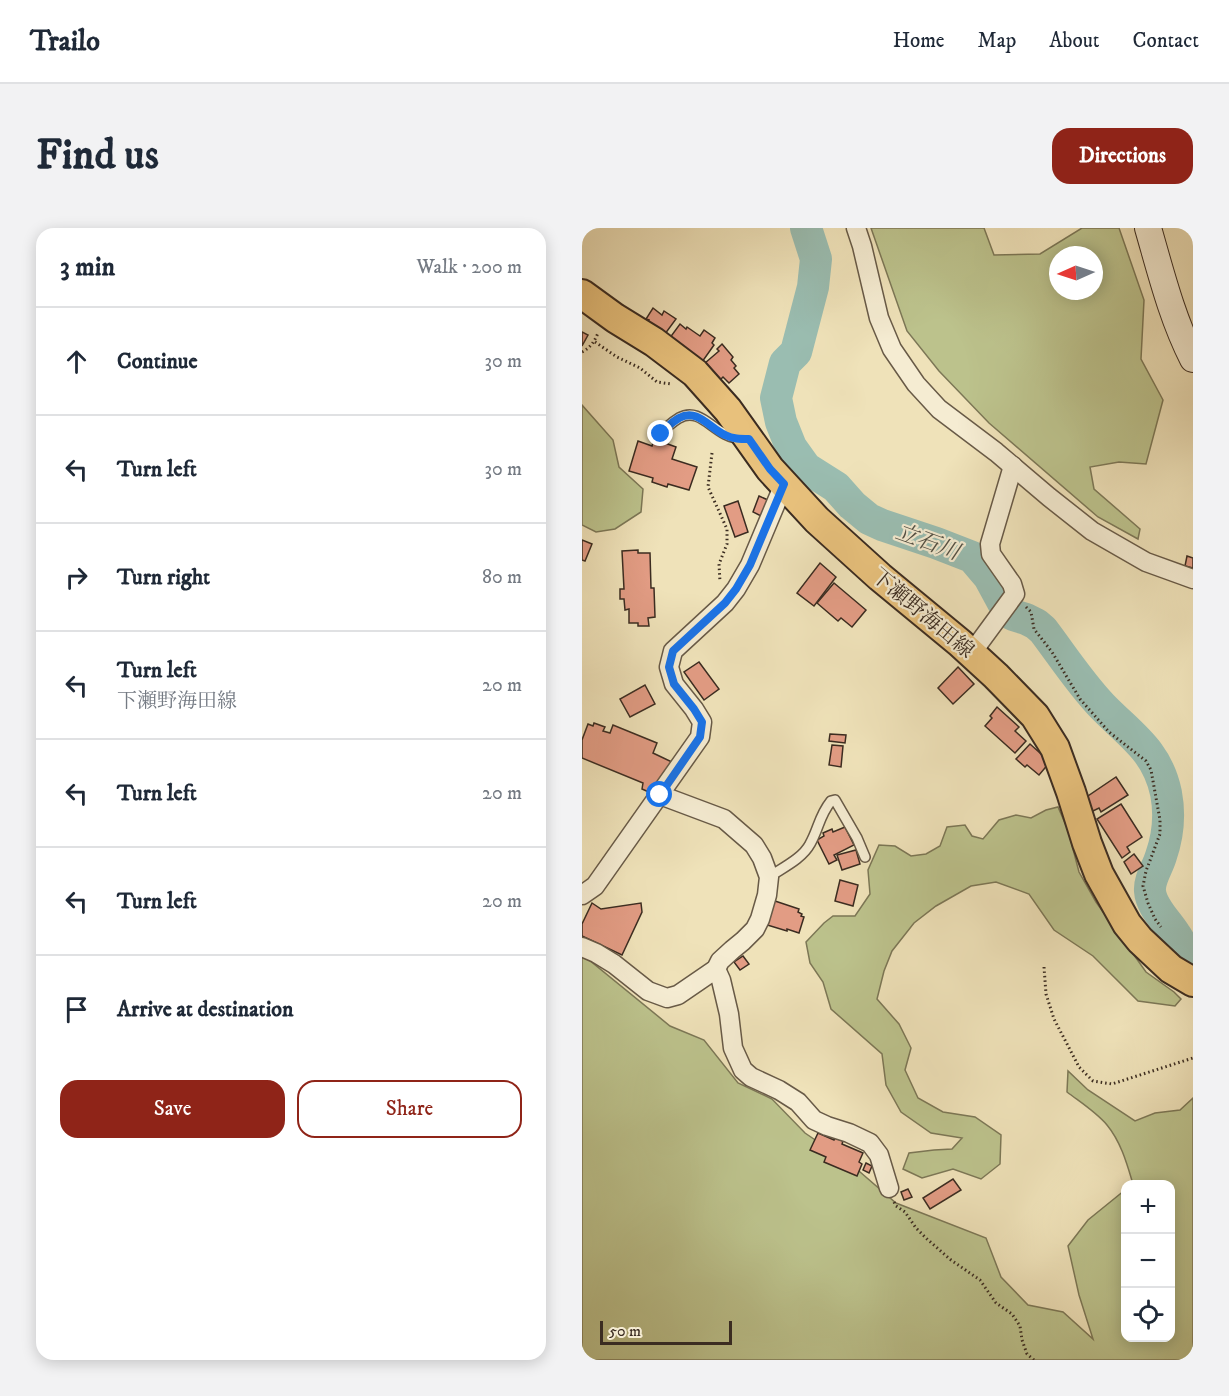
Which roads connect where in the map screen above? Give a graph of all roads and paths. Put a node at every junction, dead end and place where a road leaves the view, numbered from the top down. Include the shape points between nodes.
1 (856, 228) edge
2 (1148, 228) edge
3 (582, 294) edge
4 (595, 342) dead end
5 (1193, 359) edge
6 (672, 384) dead end
7 (661, 434) dead end
8 (749, 439) junction
9 (712, 453) dead end
10 (1013, 466) junction
11 (784, 484) junction
12 (1193, 579) edge
13 (1015, 594) junction
14 (727, 600) junction
15 (971, 654) junction
16 (660, 795) junction
17 (865, 856) dead end
18 (769, 878) junction
19 (582, 895) edge
20 (1164, 930) dead end
21 (582, 947) edge
22 (1044, 966) dead end
23 (716, 969) junction
24 (1193, 982) edge
25 (1193, 1058) edge
26 (889, 1188) joint
27 (1034, 1360) edge

1 - 10 street via 879,318 892,349 939,409
2 - 5 street via 1181,336
3 - 8 main road, 下瀬野海田線 via 696,374
4 - 6 path via 657,381
7 - 8 lane via 676,420 693,415 723,434
8 - 11 main road, 下瀬野海田線
9 - 14 path via 708,487 727,529 727,544 719,564 720,584
10 - 12 street via 1092,531 1146,562
10 - 13 street via 990,544 991,554
11 - 14 street via 750,565
11 - 15 main road, 下瀬野海田線 via 880,577
13 - 15 street
13 - 20 path via 1021,597 1034,629 1087,707 1151,770 1160,834 1143,886 1155,919
14 - 16 street via 673,651 669,667 674,684 702,722 700,737
15 - 24 main road, 下瀬野海田線 via 1035,716 1055,748 1099,874 1127,924 1171,969
16 - 18 street via 724,819 754,845
16 - 19 street via 595,886
17 - 18 lane via 835,800 824,809 810,846
18 - 23 street via 755,929
21 - 23 street via 614,964 648,991 667,998 678,995
22 - 25 path via 1046,994 1054,1019 1079,1067 1093,1081 1112,1084
23 - 26 street via 734,1048 743,1070 798,1102 814,1120 870,1143 879,1155
26 - 27 path via 896,1206 916,1228 980,1280 996,1303 1012,1314 1020,1326 1027,1354

